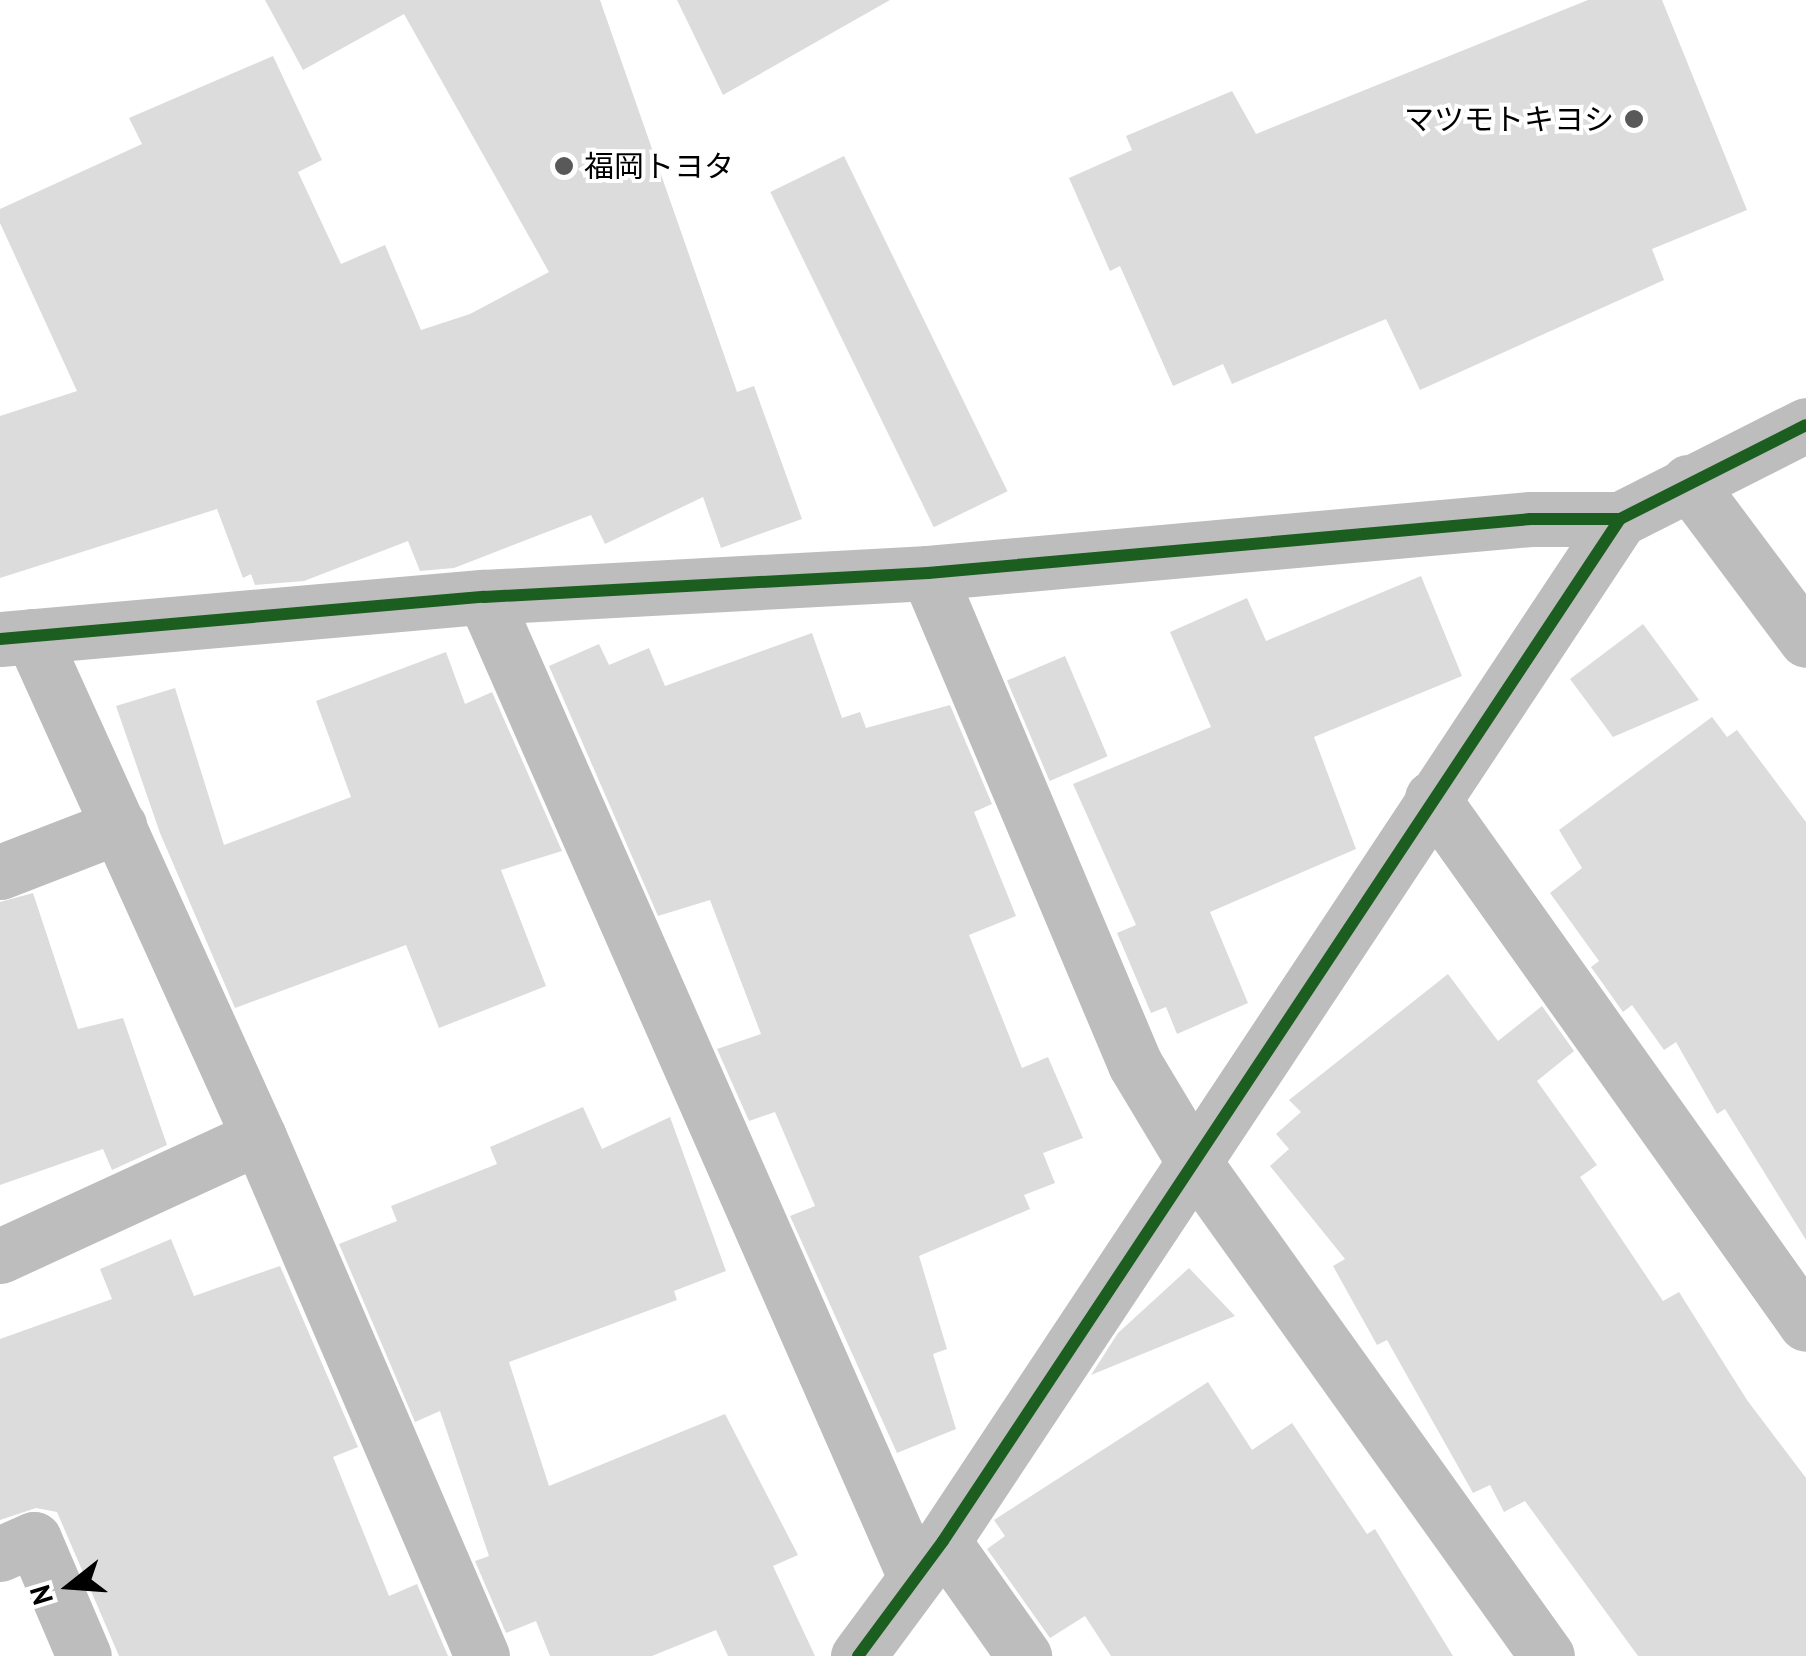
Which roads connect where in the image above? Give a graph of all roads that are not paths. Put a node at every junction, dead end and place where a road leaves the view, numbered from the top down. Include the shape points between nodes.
1 (1806, 424) edge
2 (1688, 482) junction
3 (1620, 519) junction
4 (928, 573) junction
5 (484, 597) junction
6 (16, 638) edge
7 (1806, 640) edge
8 (1432, 798) junction
9 (118, 826) junction
10 (0, 872) edge
11 (258, 1136) junction
12 (1194, 1162) junction
13 (0, 1256) edge
14 (1806, 1324) edge
15 (0, 1554) edge
16 (929, 1559) junction
17 (84, 1656) edge
18 (482, 1656) edge
19 (858, 1656) edge
20 (1024, 1656) edge
21 (1547, 1656) edge

1 - 2 street
2 - 3 street
2 - 7 street
3 - 4 street via 1512,521
3 - 8 street
4 - 5 street
4 - 12 street via 1135,1064
5 - 6 street
5 - 16 street
6 - 9 street
8 - 12 street
8 - 14 street
9 - 10 street
9 - 11 street
11 - 13 street
11 - 18 street
12 - 16 street
12 - 21 street
15 - 17 street via 34,1539
16 - 19 street
16 - 20 street

